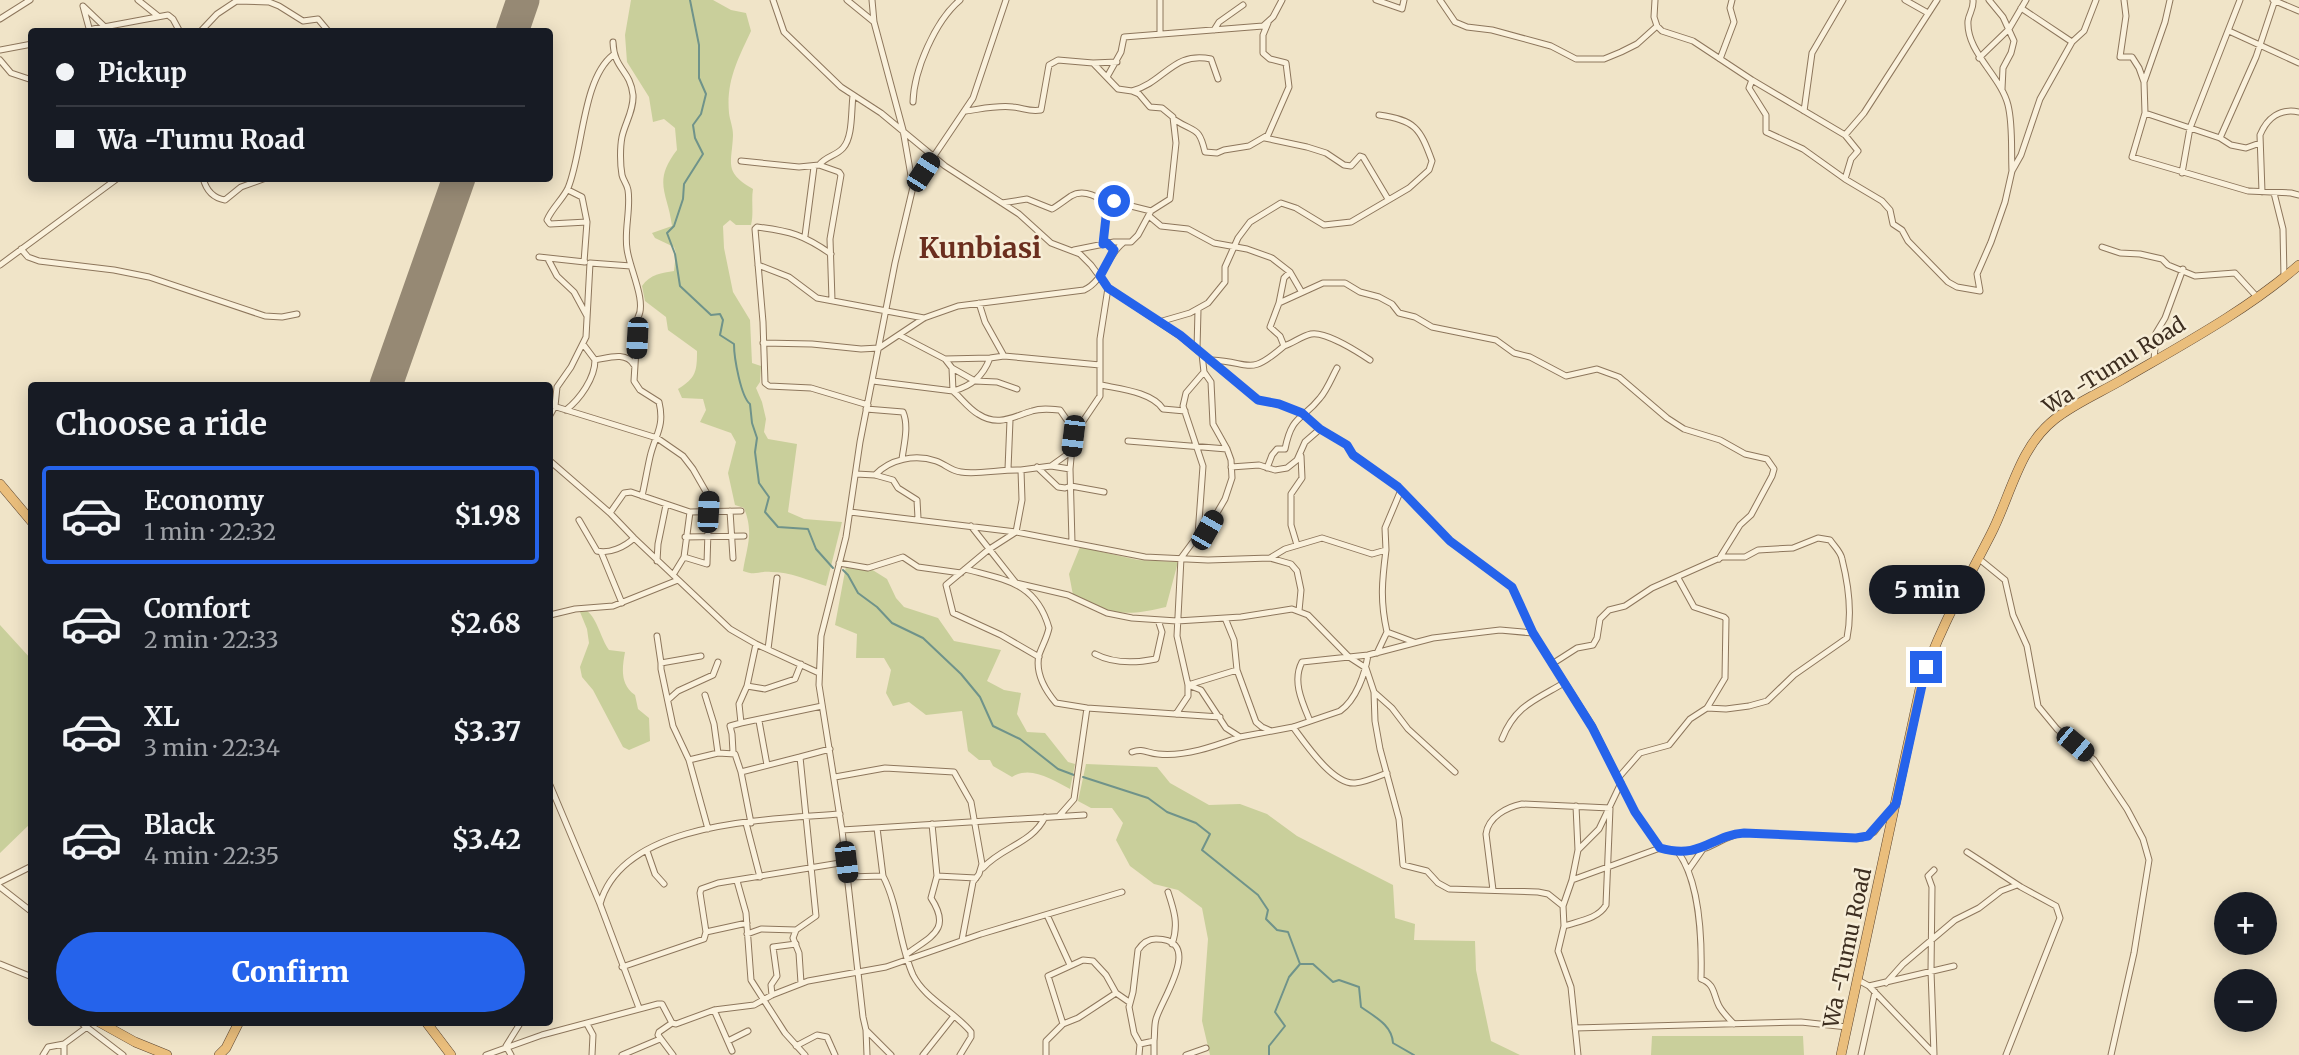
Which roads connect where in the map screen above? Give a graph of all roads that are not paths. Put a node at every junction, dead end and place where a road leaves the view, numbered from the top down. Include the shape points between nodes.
1 (30, 0) edge
2 (138, 0) edge
3 (773, 0) edge
4 (847, 0) edge
5 (872, 0) edge
6 (960, 0) edge
7 (997, 0) edge
8 (1160, 0) edge
9 (1282, 0) edge
10 (1378, 0) edge
11 (1404, 0) edge
12 (1440, 0) edge
13 (1655, 0) edge
14 (1732, 0) edge
15 (1843, 0) edge
16 (1905, 0) edge
17 (1937, 0) edge
18 (1973, 0) edge
19 (1989, 0) edge
20 (2026, 0) edge
21 (2096, 0) edge
22 (2124, 0) edge
23 (2170, 0) edge
24 (2240, 0) edge
25 (2274, 0) edge
26 (238, 1) edge
27 (1005, 3) edge
28 (1243, 5) dead end
29 (2021, 8) junction
30 (2299, 11) edge
31 (1928, 13) junction
32 (158, 16) junction
33 (0, 19) edge
34 (874, 22) junction
35 (1268, 23) junction
36 (1657, 26) junction
37 (89, 28) edge
38 (106, 28) joint
39 (178, 28) edge
40 (204, 28) edge
41 (326, 28) edge
42 (2008, 29) junction
43 (1214, 30) junction
44 (2229, 31) junction
45 (1160, 34) junction
46 (613, 42) dead end
47 (2072, 42) junction
48 (2259, 44) junction
49 (28, 45) edge
50 (0, 50) edge
51 (613, 55) junction
52 (1979, 58) junction
53 (1720, 59) junction
54 (0, 60) edge
55 (1117, 62) junction
56 (1093, 63) junction
57 (2299, 63) edge
58 (1107, 77) junction
59 (28, 78) edge
60 (1218, 79) dead end
61 (1752, 80) junction
62 (2144, 82) junction
63 (2002, 89) junction
64 (1132, 91) junction
65 (853, 96) junction
66 (912, 102) dead end
67 (966, 111) junction
68 (1804, 111) junction
69 (2299, 112) edge
70 (2145, 113) junction
71 (1379, 115) dead end
72 (1175, 120) junction
73 (2190, 128) junction
74 (903, 130) junction
75 (1845, 135) junction
76 (1262, 138) junction
77 (2220, 138) junction
78 (2260, 143) junction
79 (933, 157) junction
80 (741, 161) dead end
81 (817, 166) junction
82 (2012, 171) junction
83 (2182, 173) junction
84 (1845, 179) junction
85 (113, 182) edge
86 (204, 182) edge
87 (255, 182) edge
88 (913, 187) junction
89 (568, 190) junction
90 (2262, 192) junction
91 (2274, 193) junction
92 (2299, 195) edge
93 (1100, 198) junction
94 (1388, 199) junction
95 (1002, 203) junction
96 (1150, 214) junction
97 (586, 222) junction
98 (805, 236) junction
99 (1123, 243) junction
100 (1105, 244) junction
101 (1234, 246) junction
102 (2102, 247) dead end
103 (21, 249) junction
104 (1070, 250) junction
105 (1114, 250) junction
106 (831, 254) junction
107 (539, 257) dead end
108 (548, 259) junction
109 (587, 263) junction
110 (0, 265) edge
111 (758, 265) junction
112 (2299, 265) edge
113 (631, 266) junction
114 (2183, 270) junction
115 (1290, 272) junction
116 (1100, 276) junction
117 (2284, 278) junction
118 (1108, 288) junction
119 (1301, 291) junction
120 (2256, 297) junction
121 (832, 300) junction
122 (979, 303) junction
123 (1279, 303) junction
124 (1198, 310) junction
125 (886, 311) junction
126 (297, 314) dead end
127 (587, 317) junction
128 (924, 318) junction
129 (1159, 322) junction
130 (899, 335) junction
131 (764, 343) junction
132 (583, 344) junction
133 (1284, 346) junction
134 (879, 348) junction
135 (1200, 351) junction
136 (1004, 356) junction
137 (990, 358) junction
138 (945, 359) junction
139 (1370, 359) dead end
140 (594, 360) junction
141 (1212, 360) junction
142 (2154, 361) junction
143 (1100, 365) junction
144 (635, 368) junction
145 (952, 368) junction
146 (1337, 368) dead end
147 (1204, 372) junction
148 (873, 381) junction
149 (975, 381) junction
150 (1101, 385) junction
151 (1017, 389) dead end
152 (953, 391) junction
153 (553, 400) edge
154 (553, 405) edge
155 (867, 407) junction
156 (566, 410) junction
157 (1185, 411) junction
158 (1302, 413) junction
159 (1010, 420) junction
160 (1320, 429) junction
161 (1073, 436) junction
162 (657, 438) junction
163 (1128, 441) dead end
164 (1197, 446) junction
165 (1227, 449) junction
166 (1072, 451) junction
167 (1301, 452) junction
168 (902, 459) junction
169 (553, 464) edge
170 (1051, 466) junction
171 (1037, 467) junction
172 (1231, 467) junction
173 (1070, 468) junction
174 (1267, 468) junction
175 (1008, 469) junction
176 (1021, 470) junction
177 (856, 474) junction
178 (875, 475) junction
179 (0, 484) edge
180 (1071, 486) junction
181 (1401, 490) junction
182 (1104, 492) dead end
183 (642, 496) junction
184 (666, 505) junction
185 (730, 511) junction
186 (741, 511) dead end
187 (690, 512) junction
188 (708, 512) junction
189 (850, 512) junction
190 (610, 513) junction
191 (28, 517) edge
192 (918, 518) junction
193 (579, 520) dead end
194 (971, 526) junction
195 (1016, 532) junction
196 (709, 536) junction
197 (731, 536) junction
198 (744, 536) dead end
199 (1198, 536) junction
200 (685, 537) junction
201 (634, 538) junction
202 (1072, 542) junction
203 (1297, 545) junction
204 (988, 550) junction
205 (1387, 550) junction
206 (601, 552) junction
207 (684, 556) junction
208 (733, 558) dead end
209 (1181, 558) junction
210 (1270, 558) junction
211 (1978, 558) junction
212 (1719, 559) junction
213 (657, 561) junction
214 (839, 563) junction
215 (963, 571) junction
216 (675, 578) junction
217 (777, 578) dead end
218 (1678, 578) junction
219 (1020, 584) junction
220 (622, 603) junction
221 (1299, 611) junction
222 (553, 614) edge
223 (1224, 618) junction
224 (1158, 620) junction
225 (1177, 621) junction
226 (1387, 632) junction
227 (1533, 633) junction
228 (657, 636) dead end
229 (1415, 643) junction
230 (756, 644) junction
231 (768, 649) junction
232 (1377, 653) junction
233 (1095, 654) dead end
234 (1368, 655) junction
235 (701, 656) dead end
236 (1039, 657) junction
237 (1349, 657) junction
238 (718, 662) dead end
239 (661, 663) junction
240 (801, 664) junction
241 (1552, 664) junction
242 (1366, 668) junction
243 (1237, 670) junction
244 (819, 673) junction
245 (1564, 683) junction
246 (1188, 685) junction
247 (747, 686) junction
248 (1374, 692) junction
249 (705, 695) dead end
250 (668, 699) junction
251 (822, 706) junction
252 (1087, 708) junction
253 (1707, 708) junction
254 (1176, 714) junction
255 (1220, 717) junction
256 (759, 720) junction
257 (1310, 721) junction
258 (741, 723) junction
259 (714, 724) junction
260 (730, 726) junction
261 (1293, 727) junction
262 (1274, 732) junction
263 (1240, 737) junction
264 (1502, 739) dead end
265 (830, 749) junction
266 (733, 752) junction
267 (1132, 752) dead end
268 (718, 753) junction
269 (800, 757) junction
270 (689, 760) junction
271 (767, 765) junction
272 (741, 772) junction
273 (1455, 772) dead end
274 (1387, 773) junction
275 (835, 777) junction
276 (1620, 780) junction
277 (553, 792) edge
278 (1896, 804) junction
279 (1576, 806) junction
280 (1610, 808) junction
281 (840, 814) junction
282 (1084, 815) dead end
283 (1059, 816) junction
284 (807, 817) junction
285 (1045, 817) junction
286 (975, 822) junction
287 (749, 823) junction
288 (932, 824) junction
289 (877, 828) junction
290 (708, 829) junction
291 (842, 830) junction
292 (1660, 848) junction
293 (1703, 849) junction
294 (1578, 850) junction
295 (647, 851) junction
296 (1678, 852) junction
297 (1967, 852) dead end
298 (846, 862) junction
299 (1608, 867) junction
300 (28, 868) edge
301 (810, 868) junction
302 (1689, 870) junction
303 (1934, 870) dead end
304 (981, 871) junction
305 (883, 876) junction
306 (937, 876) junction
307 (760, 877) junction
308 (848, 877) junction
309 (976, 878) junction
310 (1572, 880) junction
311 (737, 881) junction
312 (664, 884) dead end
313 (0, 885) edge
314 (2017, 885) junction
315 (1493, 890) junction
316 (1122, 892) dead end
317 (1168, 892) dead end
318 (600, 904) junction
319 (1563, 906) junction
320 (28, 909) edge
321 (1046, 915) junction
322 (747, 923) junction
323 (1564, 926) junction
324 (796, 930) junction
325 (706, 932) junction
326 (747, 934) junction
327 (1931, 939) junction
328 (962, 940) junction
329 (796, 944) junction
330 (1172, 944) junction
331 (908, 956) junction
332 (0, 964) edge
333 (1070, 965) junction
334 (1954, 966) dead end
335 (622, 967) junction
336 (1931, 972) junction
337 (858, 973) junction
338 (28, 975) edge
339 (1858, 980) junction
340 (801, 983) junction
341 (1886, 983) junction
342 (1869, 986) junction
343 (1875, 992) junction
344 (1116, 993) junction
345 (772, 995) junction
346 (764, 1000) junction
347 (1129, 1002) junction
348 (639, 1008) junction
349 (714, 1010) junction
350 (954, 1016) junction
351 (672, 1023) junction
352 (587, 1024) junction
353 (1063, 1024) junction
354 (1734, 1024) junction
355 (106, 1026) edge
356 (237, 1026) edge
357 (429, 1026) edge
358 (518, 1026) edge
359 (87, 1027) joint
360 (1847, 1027) junction
361 (1575, 1028) junction
362 (866, 1030) junction
363 (748, 1031) dead end
364 (660, 1040) junction
365 (728, 1041) junction
366 (1154, 1041) junction
367 (64, 1044) junction
368 (1140, 1044) junction
369 (506, 1046) junction
370 (796, 1046) junction
371 (1206, 1048) dead end
372 (732, 1051) dead end
373 (43, 1055) edge
374 (64, 1055) edge
375 (123, 1055) edge
376 (167, 1055) edge
377 (219, 1055) edge
378 (451, 1055) edge
379 (486, 1055) edge
380 (512, 1055) edge
381 (592, 1055) edge
382 (622, 1055) edge
383 (673, 1055) edge
384 (804, 1055) edge
385 (835, 1055) edge
386 (867, 1055) edge
387 (891, 1055) edge
388 (923, 1055) edge
389 (960, 1055) edge
390 (1046, 1055) edge
391 (1139, 1055) edge
392 (1154, 1055) edge
393 (1186, 1055) edge
394 (1578, 1055) edge
395 (1841, 1055) edge
396 (1861, 1055) edge
397 (1935, 1055) edge
398 (2006, 1055) edge
399 (2111, 1055) edge

1 - 33 street
2 - 32 street
3 - 65 street via 784,32
4 - 34 street
5 - 34 street
6 - 66 street via 925,53
7 - 27 street
8 - 45 street
9 - 35 street
10 - 11 street via 1402,9
12 - 36 street via 1455,22 1551,46 1576,58 1604,59 1622,52
13 - 36 street
14 - 53 street via 1734,22
15 - 68 street via 1812,53
16 - 31 street
17 - 31 street
18 - 52 street via 1968,21
19 - 42 street
20 - 29 street
21 - 47 street via 2084,31
22 - 62 street via 2126,24 2120,57 2133,57
23 - 62 street
24 - 44 street
25 - 30 street
25 - 48 street
26 - 40 street
26 - 41 street via 279,6 303,21 318,19
27 - 67 street
28 - 43 street
29 - 42 street
29 - 47 street
31 - 75 street
32 - 38 street
32 - 39 street via 168,15
34 - 74 street
35 - 43 street
35 - 76 street via 1263,53 1286,63 1289,87 1268,135
36 - 53 street
37 - 38 street via 83,6
42 - 52 street
42 - 63 street via 2014,41 2003,68
43 - 45 street
44 - 48 street
44 - 73 street
45 - 55 street via 1124,37
46 - 51 street
47 - 82 street via 2043,91
48 - 57 street
48 - 77 street
49 - 50 street
51 - 89 street via 599,72
51 - 113 street via 629,78 633,98 622,136
52 - 63 street
53 - 61 street
54 - 59 street via 10,73
55 - 56 street
55 - 58 street
56 - 58 street
56 - 67 street via 1051,63 1041,110 1000,107
58 - 64 street via 1118,89
60 - 64 street via 1211,59 1188,58 1154,83
61 - 68 street
61 - 84 street via 1749,88 1766,115 1766,132 1803,149
62 - 70 street
63 - 82 street via 2008,106
64 - 72 street via 1150,107 1162,107
65 - 74 street
65 - 81 street via 847,142
67 - 79 street
68 - 75 street
69 - 78 street via 2283,111 2267,121
70 - 73 street
70 - 83 street via 2132,157
71 - 94 street via 1402,119 1416,128 1432,161 1429,170 1409,188
72 - 76 street via 1197,130 1205,152 1249,146
72 - 96 street via 1170,199
73 - 77 street
73 - 83 street
74 - 79 street
74 - 88 street
75 - 84 street via 1858,151
76 - 94 street via 1326,153 1344,165 1351,166 1363,157
77 - 78 street via 2241,147
78 - 90 street
79 - 88 street
79 - 95 street
80 - 81 street
81 - 98 street
81 - 106 street via 841,175
82 - 84 street via 1977,274 1980,291 1948,282 1894,224 1882,201
83 - 90 street
85 - 103 street
86 - 87 street via 211,194 225,200
88 - 125 street
89 - 97 street via 582,197
89 - 97 street via 551,209 548,222
90 - 91 street
91 - 92 street
91 - 117 street via 2283,229
93 - 95 street via 1076,194 1052,209 1027,200
93 - 96 street
93 - 100 street via 1107,208
94 - 101 street via 1351,222 1331,226 1281,203 1250,222
95 - 104 street via 1058,248
96 - 99 street via 1138,235
96 - 101 street via 1161,226 1188,229 1214,243
97 - 109 street
98 - 106 street
98 - 111 street via 756,228
99 - 100 street
99 - 105 street
100 - 104 street
100 - 105 street
101 - 115 street via 1260,252
101 - 124 street via 1223,286
102 - 114 street via 2162,259
103 - 110 street
103 - 126 street via 39,261 149,277 265,316
104 - 116 street via 1080,254
105 - 116 street
106 - 121 street
107 - 108 street
108 - 109 street
108 - 127 street
109 - 113 street
109 - 127 street
111 - 121 street via 789,277 817,298
111 - 131 street
112 - 117 highway, Wa -Tumu Road
113 - 144 street via 641,313
114 - 120 street via 2195,276 2235,273
114 - 142 street via 2156,333
115 - 119 street
115 - 123 street via 1284,278
116 - 118 street
116 - 122 street via 1084,290
117 - 120 highway, Wa -Tumu Road
118 - 129 street
118 - 143 street
119 - 123 street
119 - 212 street via 1323,283 1345,283 1432,327 1496,340 1566,376 1597,369 1624,380 1684,429 1767,459 1774,468 1772,476
120 - 142 highway, Wa -Tumu Road
121 - 125 street
122 - 128 street
122 - 136 street
123 - 133 street via 1270,327
124 - 129 street
124 - 135 street
125 - 128 street
125 - 134 street
127 - 132 street
128 - 130 street
129 - 135 street
130 - 134 street
130 - 138 street
131 - 134 street
131 - 155 street via 765,384 811,388
132 - 140 street
132 - 153 street via 556,387
133 - 139 street via 1318,334
133 - 141 street via 1259,365
134 - 148 street
135 - 141 street
135 - 147 street
136 - 137 street
136 - 143 street
137 - 138 street
137 - 149 street
138 - 145 street
140 - 144 street via 624,356
140 - 156 street via 582,393
141 - 158 street via 1258,400
142 - 211 highway, Wa -Tumu Road via 2042,430 2023,460
143 - 150 street
144 - 162 street via 637,386 660,405
145 - 149 street
145 - 152 street
146 - 158 street via 1321,398
147 - 157 street via 1186,393
147 - 165 street via 1211,382 1213,424
148 - 152 street
148 - 155 street
149 - 151 street
149 - 152 street
150 - 157 street via 1151,398 1163,408
150 - 161 street via 1098,402
152 - 159 street via 977,414
154 - 156 street
155 - 168 street via 903,412
155 - 177 street
156 - 162 street
157 - 164 street
158 - 160 street
158 - 174 street via 1287,435 1285,449 1277,449
159 - 161 street via 1045,408 1060,410
159 - 175 street
160 - 167 street
160 - 181 street
161 - 166 street
162 - 183 street
162 - 188 street via 694,469 709,497
163 - 164 street
164 - 165 street
164 - 199 street via 1203,467
165 - 172 street
166 - 170 street
166 - 173 street
167 - 174 street via 1287,468
167 - 203 street via 1302,478 1291,494 1291,525
168 - 175 street via 938,462 964,473
168 - 178 street via 889,462
169 - 190 street
170 - 171 street
170 - 173 street
171 - 176 street
171 - 180 street via 1058,487
172 - 174 street
172 - 199 street via 1225,499 1207,530
173 - 180 street
175 - 176 street
176 - 195 street
177 - 178 street
177 - 189 street
178 - 192 street via 893,480 917,500
179 - 191 highway
180 - 182 street
180 - 202 street
181 - 205 street via 1385,528
181 - 227 street via 1450,541 1512,587
183 - 184 street
183 - 190 street via 624,493
184 - 187 street
184 - 213 street
185 - 186 street
185 - 188 street
185 - 197 street
187 - 188 street
187 - 200 street
188 - 196 street
189 - 192 street
189 - 214 street
190 - 201 street
192 - 194 street
193 - 206 street
194 - 195 street
194 - 204 street
195 - 202 street
195 - 204 street
196 - 197 street
196 - 200 street
196 - 207 street via 706,565
197 - 198 street
197 - 208 street
199 - 209 street
200 - 207 street
201 - 206 street via 627,545
201 - 213 street
202 - 209 street via 1145,557
203 - 205 street via 1322,538 1372,554
203 - 210 street
204 - 215 street
204 - 219 street
205 - 226 street via 1381,597
206 - 220 street
207 - 216 street
209 - 210 street
209 - 225 street
210 - 221 street via 1291,564 1297,571
211 - 278 highway, Wa -Tumu Road via 1931,651
211 - 399 street via 2008,585 2038,706 2094,760 2127,809 2148,852 2134,953
212 - 218 street
212 - 253 street via 1793,548 1812,539 1830,540 1842,558 1849,624 1842,644 1794,675 1767,701
213 - 216 street
214 - 215 street via 869,568 903,557 918,567
214 - 244 street via 823,625
215 - 219 street
215 - 236 street via 946,585 953,613
216 - 220 street
216 - 230 street via 730,629
217 - 231 street
218 - 241 street via 1609,610 1598,623 1595,643
218 - 253 street via 1694,607 1726,620 1725,678
219 - 224 street via 1068,595 1107,613
219 - 236 street via 1038,603 1049,628
220 - 222 street
221 - 223 street
221 - 237 street via 1314,620
223 - 225 street
223 - 243 street via 1234,640
224 - 225 street
224 - 233 street via 1162,632 1156,659 1108,661
225 - 246 street
226 - 229 street
226 - 232 street
227 - 229 street via 1500,630
227 - 241 street
228 - 239 street
229 - 232 street
230 - 231 street
230 - 247 street
231 - 240 street
232 - 234 street
234 - 237 street
234 - 242 street
235 - 239 street
236 - 252 street via 1046,691 1056,703
237 - 242 street
237 - 257 street via 1300,665 1300,695
238 - 250 street via 713,675
239 - 250 street
240 - 244 street
240 - 247 street via 795,679 765,689
241 - 245 street
242 - 248 street
242 - 257 street via 1346,706
243 - 246 street
243 - 262 street via 1256,722
244 - 251 street
245 - 264 street via 1519,711
245 - 276 street
246 - 254 street via 1188,696
246 - 255 street via 1201,690
247 - 258 street via 739,704
248 - 273 street
248 - 274 street via 1375,721
249 - 259 street
250 - 270 street via 673,726
251 - 256 street
251 - 265 street
252 - 254 street
252 - 283 street via 1074,799
253 - 276 street via 1690,719 1669,745 1640,754
254 - 255 street
255 - 263 street via 1226,728
256 - 258 street
256 - 271 street
257 - 261 street
258 - 260 street
259 - 260 street
259 - 268 street
260 - 266 street
261 - 262 street
261 - 274 street via 1331,772 1348,783
262 - 263 street
263 - 267 street via 1205,750
265 - 269 street
265 - 275 street
266 - 268 street
266 - 272 street
268 - 270 street
269 - 271 street
269 - 284 street
270 - 290 street
271 - 272 street
272 - 287 street
274 - 315 street via 1399,819 1403,865 1427,871 1449,889
275 - 281 street
275 - 286 street via 885,768 952,771 971,802
276 - 280 street
276 - 292 street
277 - 318 street
278 - 293 street via 1874,832 1862,838 1738,834
278 - 339 highway, Wa -Tumu Road
279 - 280 street
279 - 294 street
279 - 315 street via 1522,804 1487,825
280 - 294 street via 1599,830
280 - 299 street
281 - 284 street
281 - 291 street
282 - 283 street
283 - 285 street
284 - 287 street
284 - 301 street
285 - 286 street
285 - 304 street via 1039,830 997,855
286 - 288 street
286 - 304 street
287 - 290 street
287 - 307 street
288 - 289 street
288 - 306 street
289 - 291 street
289 - 305 street
290 - 295 street
291 - 298 street
292 - 296 street
292 - 299 street
293 - 296 street
293 - 302 street
294 - 310 street
295 - 312 street
295 - 318 street via 614,876
296 - 302 street
297 - 314 street
298 - 301 street
298 - 308 street
299 - 310 street
299 - 323 street via 1604,909
300 - 313 street
301 - 307 street
301 - 324 street via 816,916
302 - 354 street via 1700,930 1701,979 1710,982 1719,1005
303 - 327 street via 1928,876
304 - 309 street
305 - 308 street
305 - 331 street
306 - 309 street
306 - 331 street via 931,898 941,923
307 - 311 street
308 - 337 street
309 - 328 street
310 - 319 street
311 - 322 street
311 - 325 street via 701,889
313 - 320 street
314 - 327 street
314 - 398 street via 2056,906 2060,918
315 - 319 street via 1548,894
316 - 321 street
317 - 330 street via 1176,917
318 - 335 street
319 - 323 street
321 - 328 street
321 - 333 street
322 - 325 street
322 - 326 street
323 - 361 street via 1558,951 1571,987
324 - 326 street via 761,929
324 - 329 street
325 - 335 street via 704,939
326 - 346 street via 750,976
327 - 336 street
327 - 341 street
328 - 331 street
329 - 340 street
329 - 345 street via 773,947 777,976 771,985
330 - 347 street via 1153,939 1142,944
330 - 366 street via 1179,958 1176,976 1157,1016
331 - 337 street
331 - 350 street via 914,976
332 - 338 street
333 - 344 street via 1093,961
333 - 353 street via 1048,976
334 - 336 street
335 - 348 street
336 - 341 street
336 - 397 street
337 - 340 street
337 - 362 street
339 - 342 street
339 - 360 highway, Wa -Tumu Road
340 - 345 street
341 - 342 street
342 - 343 street
343 - 396 street
343 - 397 street
344 - 347 street
344 - 353 street
345 - 346 street
346 - 349 street
346 - 370 street
347 - 368 street via 1130,1020
348 - 351 street via 662,1004
348 - 352 street
349 - 351 street
349 - 365 street
350 - 388 street
350 - 389 street via 971,1034
351 - 364 street via 659,1032
352 - 369 street
352 - 381 street via 593,1035
353 - 390 street via 1046,1041
354 - 360 street via 1801,1022
354 - 361 street
355 - 376 highway
356 - 377 highway
357 - 378 highway
358 - 369 street
359 - 367 street
359 - 375 street
360 - 395 highway, Wa -Tumu Road
361 - 394 street
362 - 386 street
362 - 387 street
363 - 365 street
364 - 382 street
364 - 383 street
365 - 372 street
366 - 368 street
366 - 392 street
367 - 373 street via 48,1047
367 - 374 street
368 - 391 street
369 - 379 street
369 - 380 street
370 - 384 street
370 - 385 street via 820,1035 827,1037
371 - 393 street

